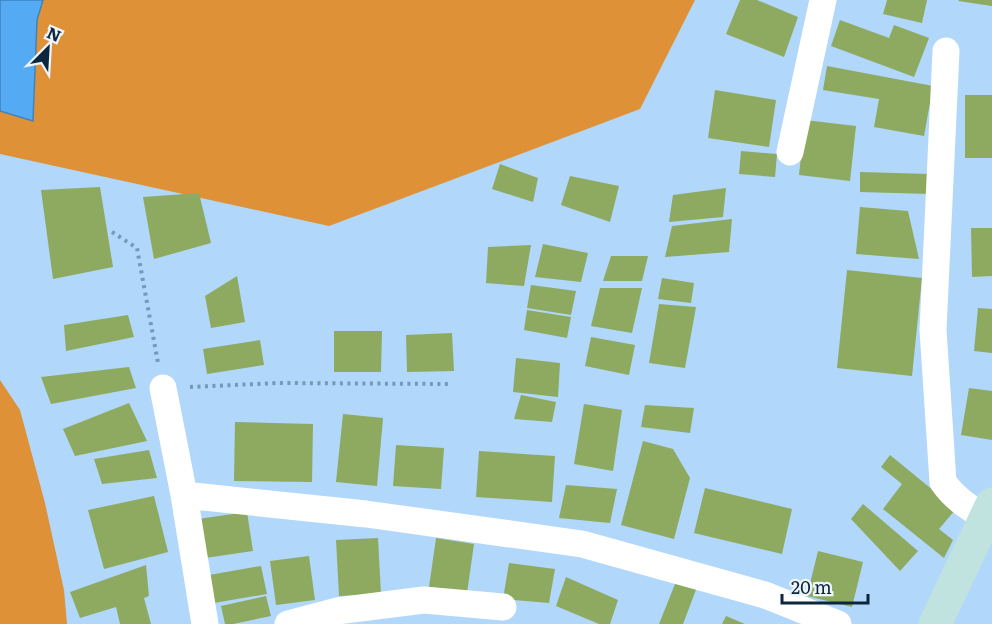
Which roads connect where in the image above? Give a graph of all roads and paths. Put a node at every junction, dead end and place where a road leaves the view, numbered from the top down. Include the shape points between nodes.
1 (824, 0) edge
2 (946, 51) dead end
3 (790, 152) dead end
4 (112, 232) dead end
5 (449, 384) dead end
6 (163, 388) junction
7 (184, 495) junction
8 (990, 513) edge
9 (503, 608) dead end
10 (205, 624) edge
11 (288, 624) edge
12 (838, 624) edge
13 (935, 624) edge

1 - 3 street
2 - 8 street via 933,330 943,482 951,494
4 - 6 path via 137,248
5 - 6 path via 278,383
6 - 7 street
7 - 10 street
7 - 12 street via 366,514 582,544 765,595
8 - 13 main road
9 - 11 street via 424,600 337,611

